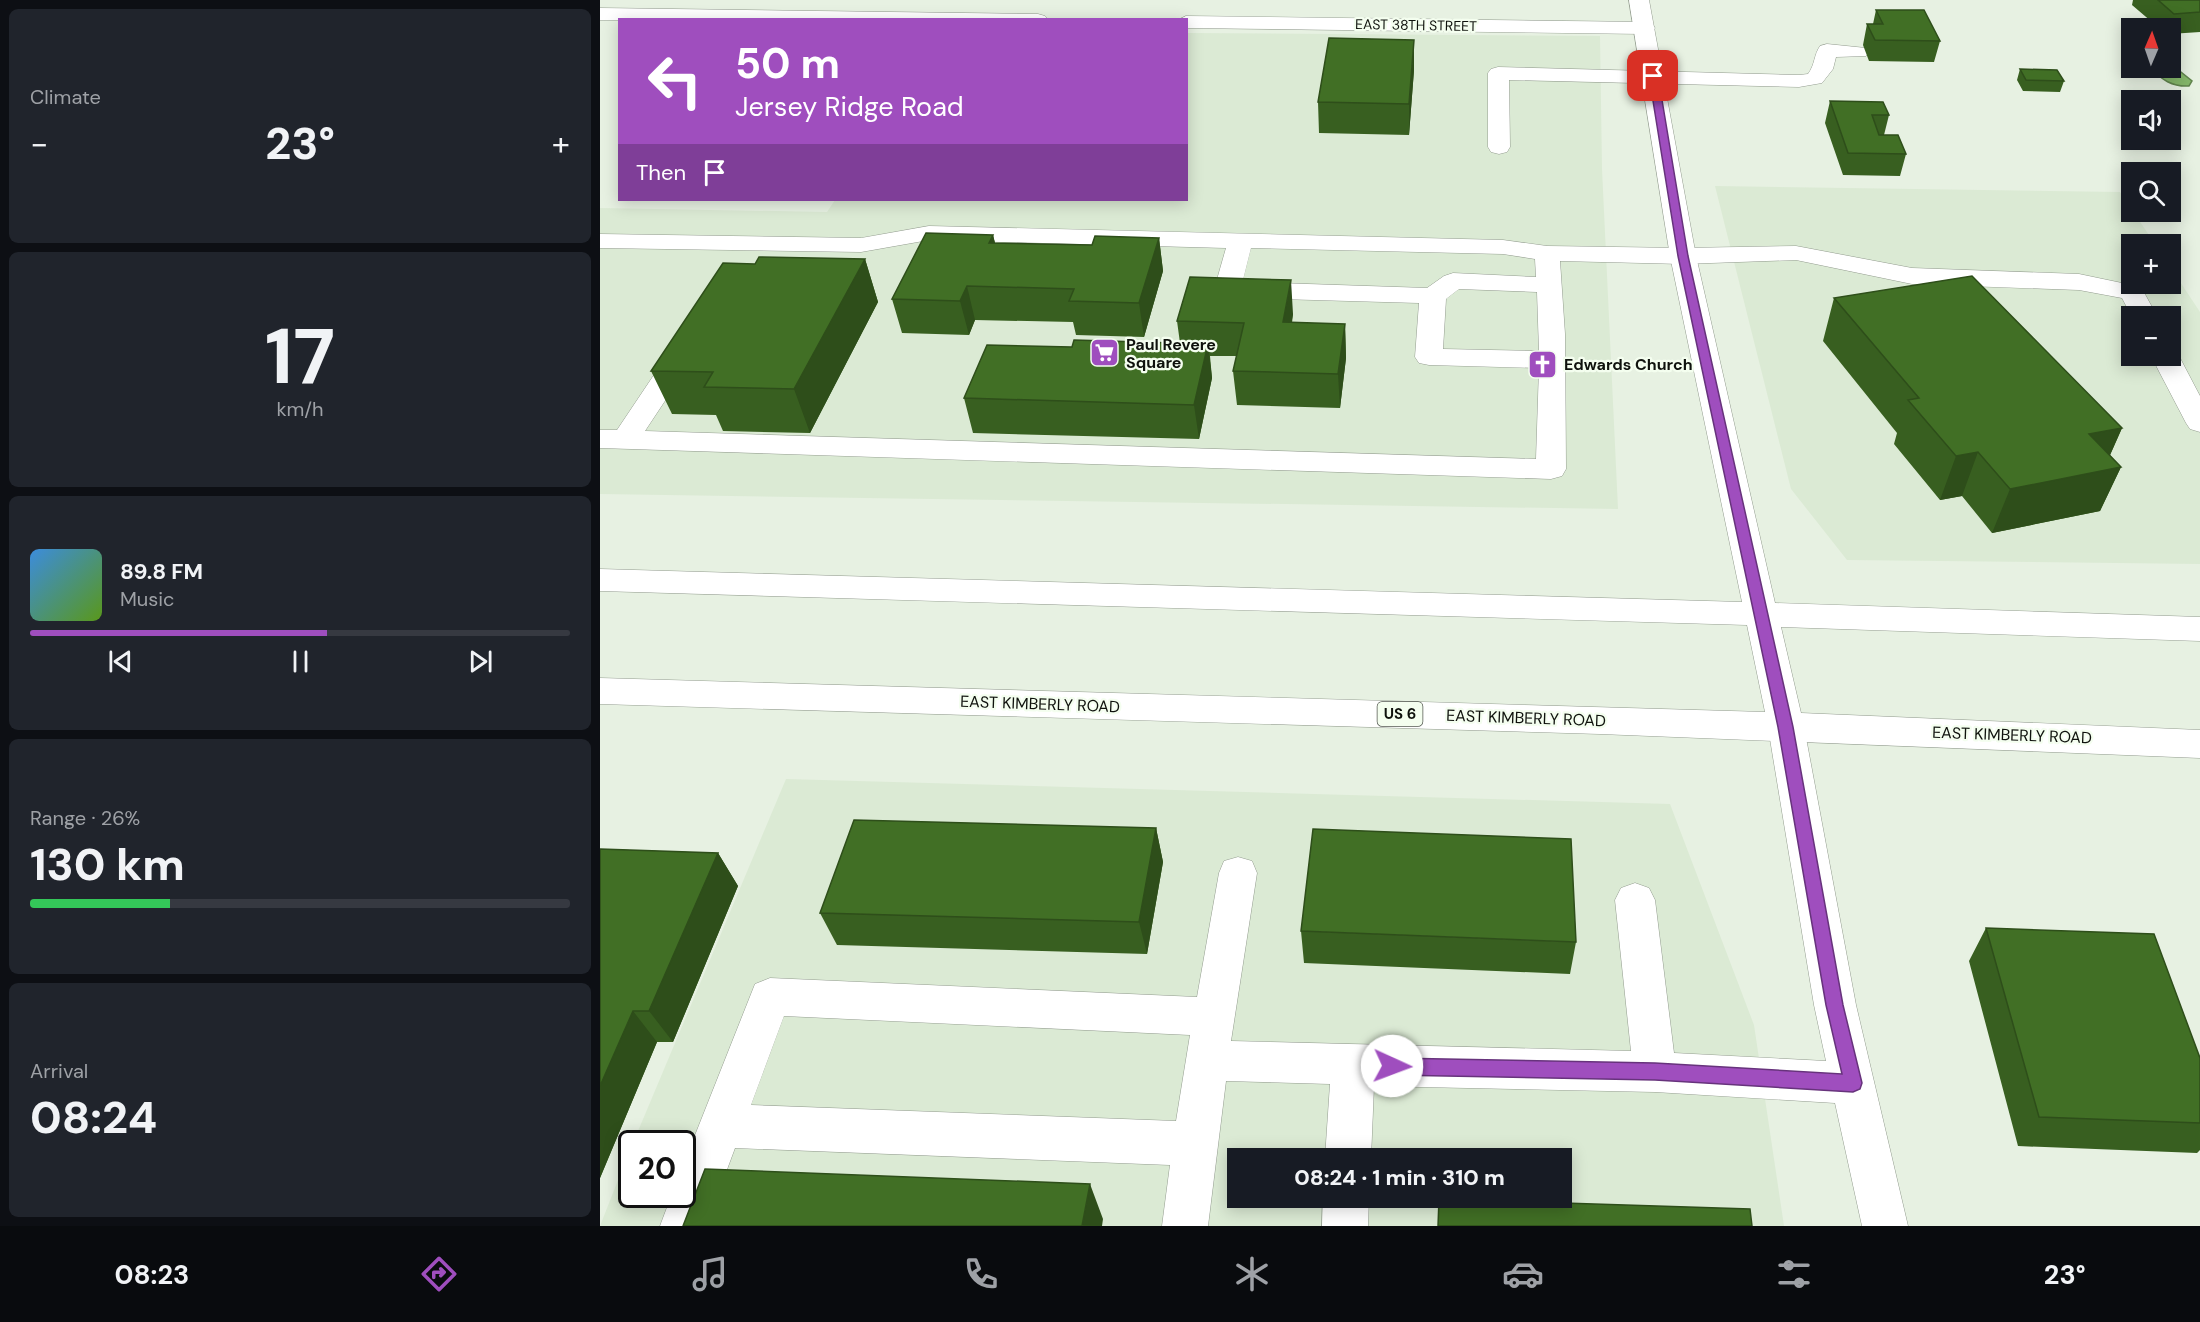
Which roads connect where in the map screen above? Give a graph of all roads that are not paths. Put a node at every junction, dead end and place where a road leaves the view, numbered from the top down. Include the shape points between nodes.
1 (838, 0) edge
2 (1639, 0) edge
3 (602, 16) edge
4 (826, 16) junction
5 (932, 18) edge
6 (1188, 22) edge
7 (1645, 28) junction
8 (1859, 52) dead end
9 (1653, 76) junction
10 (1499, 147) dead end
11 (600, 241) edge
12 (1239, 241) junction
13 (1547, 253) junction
14 (1683, 256) junction
15 (1550, 285) junction
16 (1433, 296) junction
17 (2139, 306) edge
18 (698, 330) edge
19 (1552, 360) junction
20 (2170, 366) edge
21 (2200, 423) edge
22 (613, 440) edge
23 (600, 580) edge
24 (1761, 614) junction
25 (2200, 629) edge
26 (600, 691) edge
27 (1786, 727) junction
28 (2200, 744) edge
29 (1238, 873) dead end
30 (1635, 900) dead end
31 (1214, 1017) junction
32 (1207, 1060) junction
33 (1353, 1065) junction
34 (1655, 1072) junction
35 (1853, 1083) junction
36 (723, 1126) junction
37 (1195, 1144) junction
38 (1349, 1148) edge
39 (1346, 1208) edge
40 (683, 1226) edge
41 (1185, 1226) edge
42 (1345, 1226) edge
43 (1885, 1226) edge

1 - 4 main road
2 - 7 main road
3 - 4 main road
4 - 5 main road
6 - 7 main road, EAST 38TH STREET
7 - 9 main road
8 - 9 main road via 1827,50 1823,69 1815,79 1798,81
9 - 10 main road via 1498,73
9 - 14 main road
11 - 12 main road via 861,244 929,233
12 - 13 main road via 1503,247
12 - 16 main road via 1229,283 1245,290
13 - 14 main road
13 - 15 main road
14 - 17 main road via 1796,253 1912,276 2079,282 2132,292
14 - 24 main road
15 - 16 main road via 1453,281
15 - 19 main road
16 - 19 main road via 1429,357
18 - 22 main road
19 - 22 main road via 1551,469
20 - 21 main road
23 - 24 main road
24 - 25 main road
24 - 27 main road
26 - 27 main road, EAST KIMBERLY ROAD / US 6
27 - 28 main road, EAST KIMBERLY ROAD / US 6
27 - 35 main road via 1834,1005
29 - 31 main road
30 - 34 main road
31 - 32 main road
31 - 36 main road via 770,997
32 - 33 main road
32 - 37 main road
33 - 34 main road
33 - 38 main road
34 - 35 main road
35 - 43 main road
36 - 37 main road
36 - 40 main road
37 - 41 main road
39 - 42 main road

